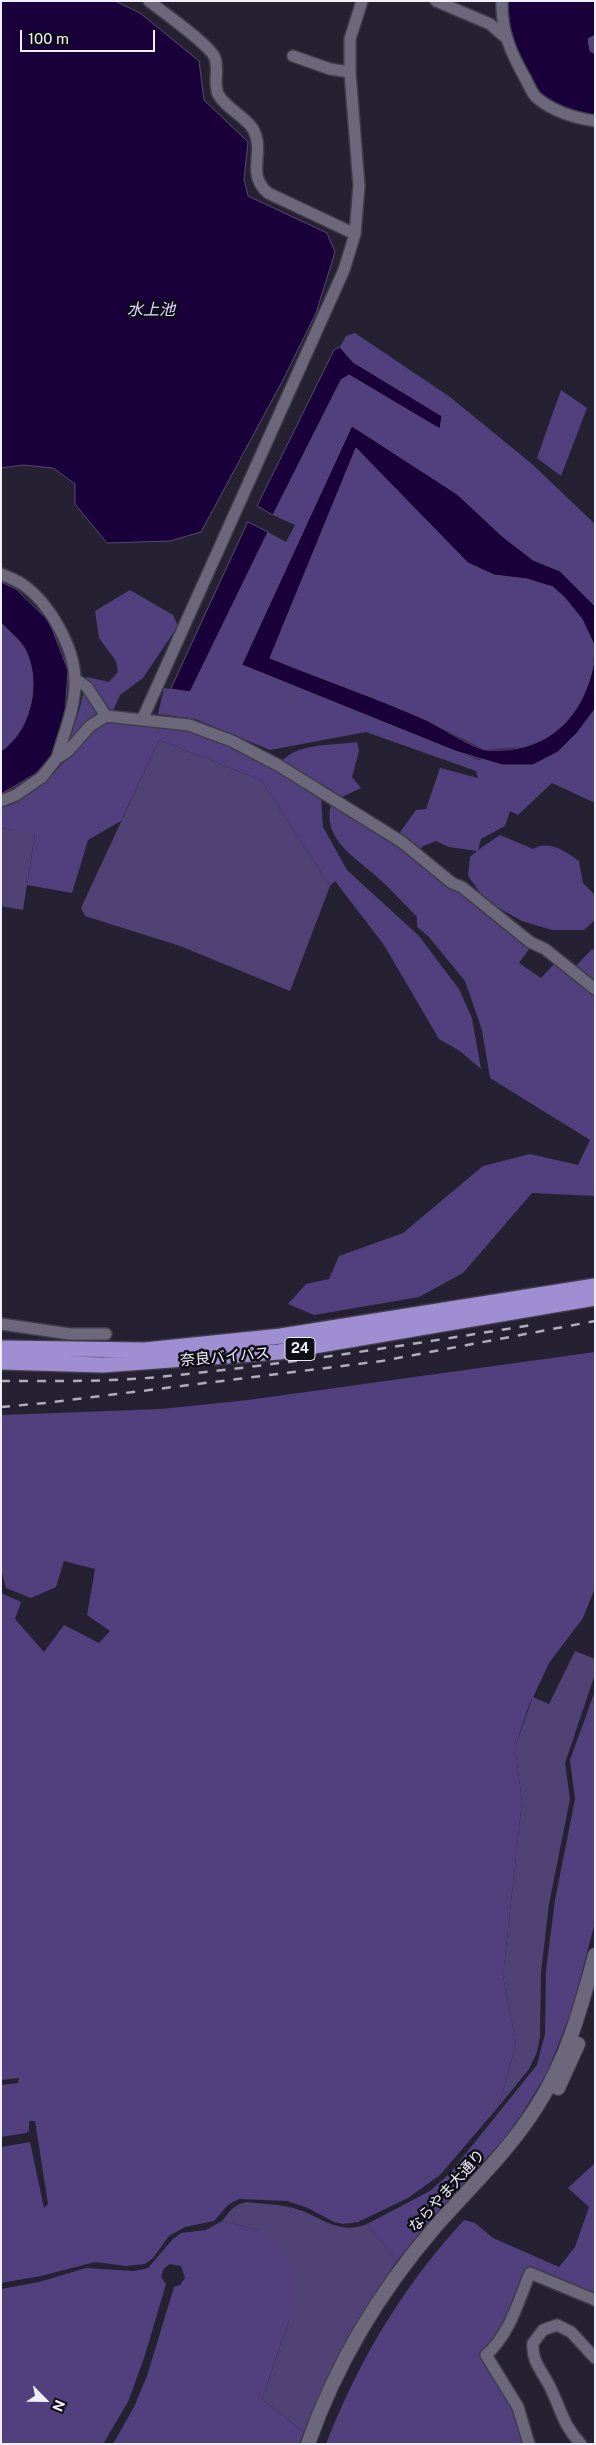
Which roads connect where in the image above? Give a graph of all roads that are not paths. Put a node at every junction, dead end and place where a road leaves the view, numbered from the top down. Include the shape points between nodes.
1 (150, 1) edge
2 (362, 1) edge
3 (436, 1) edge
4 (502, 1) edge
5 (502, 19) junction
6 (490, 24) junction
7 (505, 37) junction
8 (293, 56) dead end
9 (350, 72) junction
10 (595, 121) edge
11 (355, 234) junction
12 (1, 574) edge
13 (75, 679) junction
14 (106, 716) junction
15 (142, 720) junction
16 (57, 758) junction
17 (1, 800) edge
18 (595, 989) edge
19 (595, 1286) edge
20 (595, 1298) edge
21 (1, 1324) edge
22 (58, 1332) junction
23 (106, 1334) dead end
24 (1, 1348) edge
25 (58, 1349) junction
26 (1, 1362) edge
27 (595, 1955) edge
28 (595, 1993) edge
29 (595, 2300) edge
30 (595, 2358) edge
31 (308, 2444) edge
32 (318, 2444) edge
33 (529, 2444) edge
34 (582, 2444) edge

1 - 11 street via 213,55 218,68 218,94 253,129 258,144 259,185 268,193
2 - 9 street via 350,39
3 - 6 street
4 - 5 street
5 - 6 street
5 - 7 street
6 - 7 street
7 - 10 street via 536,98 560,113
8 - 9 street via 330,69
9 - 11 street via 359,186
11 - 15 street via 329,307
12 - 13 street via 23,584 54,616 66,642
13 - 14 street via 87,687
13 - 16 street via 73,700
14 - 15 street
14 - 16 street via 90,726 68,751
15 - 18 street via 189,725 232,741 278,765 402,842
16 - 17 street via 42,778 16,795
19 - 25 highway, 奈良バイパス / 24 via 281,1336 145,1350
20 - 26 highway, 奈良バイパス / 24 via 279,1352 103,1365
21 - 22 street
22 - 23 street
22 - 25 street
24 - 25 highway, 奈良バイパス / 24
27 - 31 street, ならやま大通り via 575,2028 538,2104 506,2149 435,2227 381,2298 335,2380
28 - 32 street, ならやま大通り via 576,2049 553,2097 514,2154 436,2240 404,2281 355,2358
29 - 33 street via 530,2273 502,2339 486,2355 518,2407
30 - 34 street via 571,2332 557,2325 543,2330 533,2343 534,2360 551,2389 560,2414

